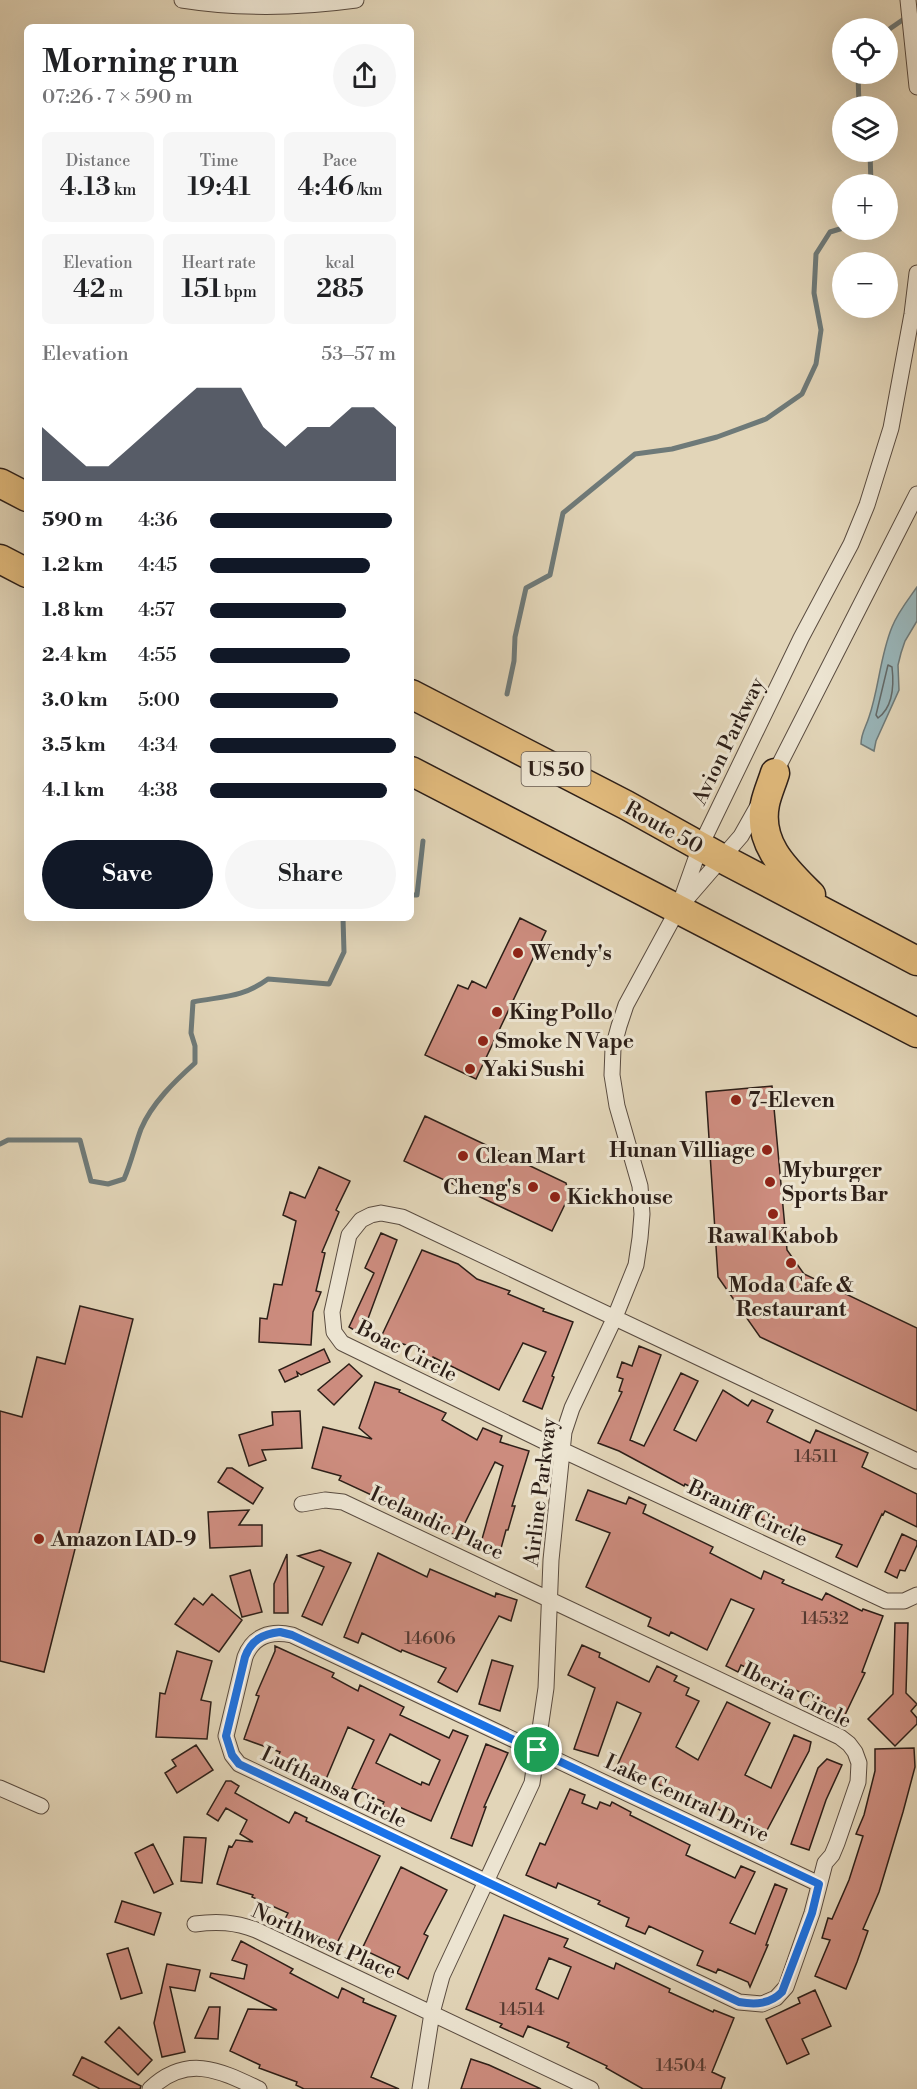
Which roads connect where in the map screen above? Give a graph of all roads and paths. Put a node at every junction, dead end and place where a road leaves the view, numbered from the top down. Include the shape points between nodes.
1 (182, 0) edge
2 (356, 0) edge
3 (908, 0) edge
4 (917, 87) edge
5 (917, 273) edge
6 (0, 483) edge
7 (917, 494) edge
8 (24, 495) edge
9 (0, 559) edge
10 (24, 571) edge
11 (414, 696) edge
12 (414, 773) edge
13 (776, 773) junction
14 (711, 853) junction
15 (678, 909) junction
16 (834, 918) junction
17 (917, 961) edge
18 (917, 1033) edge
19 (615, 1317) junction
20 (562, 1450) junction
21 (917, 1461) edge
22 (302, 1504) dead end
23 (917, 1595) edge
24 (550, 1599) junction
25 (537, 1750) junction
26 (0, 1788) edge
27 (41, 1806) dead end
28 (486, 1883) junction
29 (819, 1884) junction
30 (195, 1924) dead end
31 (432, 2013) junction
32 (150, 2089) edge
33 (259, 2089) edge
34 (420, 2089) edge
35 (591, 2089) edge

1 - 2 street via 255,6
3 - 4 street
5 - 14 street, Avion Parkway via 891,428 867,505 851,544 801,638
6 - 8 highway
7 - 13 street, Avion Parkway
9 - 10 highway
11 - 14 highway, Route 50 / US 50
12 - 15 highway
13 - 14 street, Avion Parkway via 741,836
13 - 16 highway via 765,805 764,825 774,856
14 - 15 street, Avion Parkway
14 - 15 street, Avion Parkway
14 - 16 highway, Route 50 / US 50
15 - 18 highway
15 - 19 street, Airline Parkway via 626,1005 613,1048 617,1106 640,1186 642,1214 636,1265
16 - 17 highway, Route 50 / US 50
19 - 20 street, Airline Parkway via 572,1408
19 - 20 street, Boac Circle via 402,1217 371,1215 349,1235 332,1312 334,1332 342,1343
19 - 21 street
20 - 23 street, Braniff Circle via 886,1601 904,1601
20 - 24 street, Airline Parkway
22 - 24 street, Icelandic Place via 343,1502
24 - 25 street, Airline Parkway via 546,1688
24 - 29 street, Iberia Circle via 849,1744 859,1763 858,1782
25 - 28 street, Airline Parkway via 532,1783
25 - 28 street, Lufthansa Circle via 292,1635 269,1633 248,1649 226,1736 239,1764
25 - 29 street, Lake Central Drive
26 - 27 street
28 - 29 street, Iberia Circle via 750,2004 776,1998 786,1987
28 - 31 street, Airline Parkway via 442,1976
30 - 31 street, Northwest Place via 221,1922 256,1930
31 - 34 street, Airline Parkway
31 - 35 street, Northwest Place
32 - 33 street via 174,2073 211,2069

